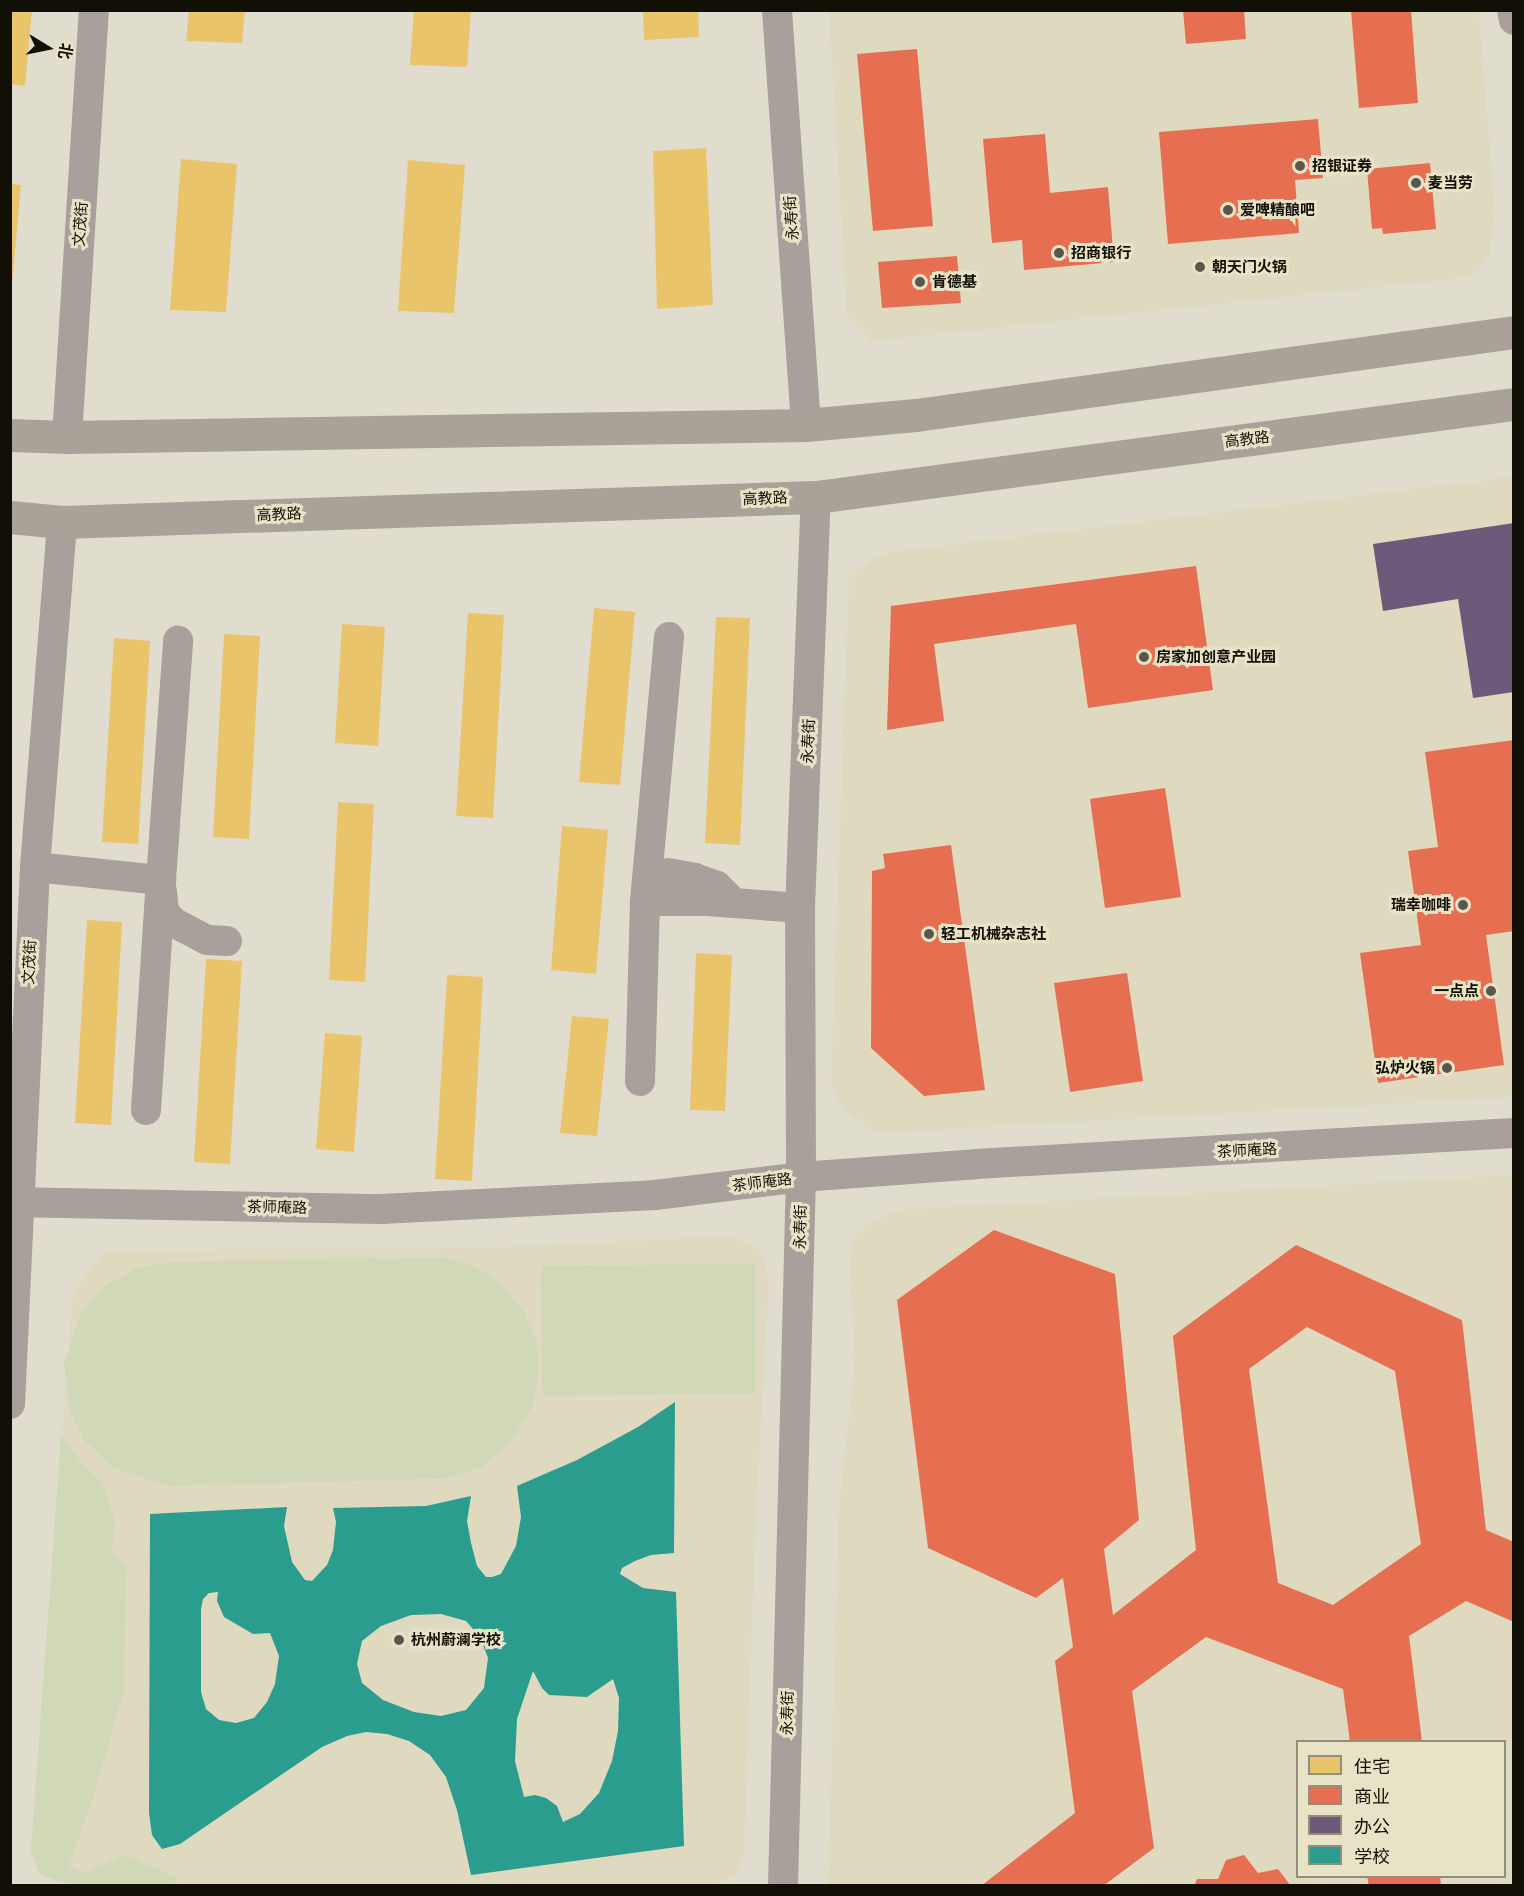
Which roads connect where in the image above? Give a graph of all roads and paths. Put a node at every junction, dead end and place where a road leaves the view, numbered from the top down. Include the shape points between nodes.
1 (94, 10) edge
2 (777, 10) edge
3 (1512, 10) edge
4 (1514, 20) edge
5 (1514, 332) edge
6 (1514, 404) edge
7 (806, 425) junction
8 (10, 435) edge
9 (67, 437) junction
10 (816, 497) junction
11 (10, 517) edge
12 (62, 522) junction
13 (669, 637) dead end
14 (178, 641) dead end
15 (35, 867) junction
16 (668, 873) dead end
17 (161, 880) junction
18 (645, 903) junction
19 (735, 903) junction
20 (800, 908) junction
21 (227, 941) dead end
22 (640, 1081) dead end
23 (146, 1110) dead end
24 (1514, 1133) edge
25 (801, 1177) junction
26 (15, 1202) edge
27 (10, 1404) edge
28 (783, 1886) edge

1 - 9 street, 文茂街
2 - 7 street, 永寿街
3 - 4 street
5 - 7 main road via 916,415
6 - 10 main road, 高教路
7 - 9 main road
8 - 9 main road
10 - 12 main road, 高教路
10 - 20 street, 永寿街
11 - 12 main road, 高教路
12 - 15 street, 文茂街
13 - 18 street
14 - 17 street
15 - 17 street
15 - 26 street, 文茂街
16 - 19 street via 717,886
17 - 21 street via 164,912 173,922 207,940
17 - 23 street
18 - 19 street
18 - 22 street
19 - 20 street
20 - 25 street, 永寿街
24 - 25 street, 茶师庵路
25 - 26 street, 茶师庵路 via 655,1195 381,1209
25 - 28 street, 永寿街
26 - 27 street, 文茂街

